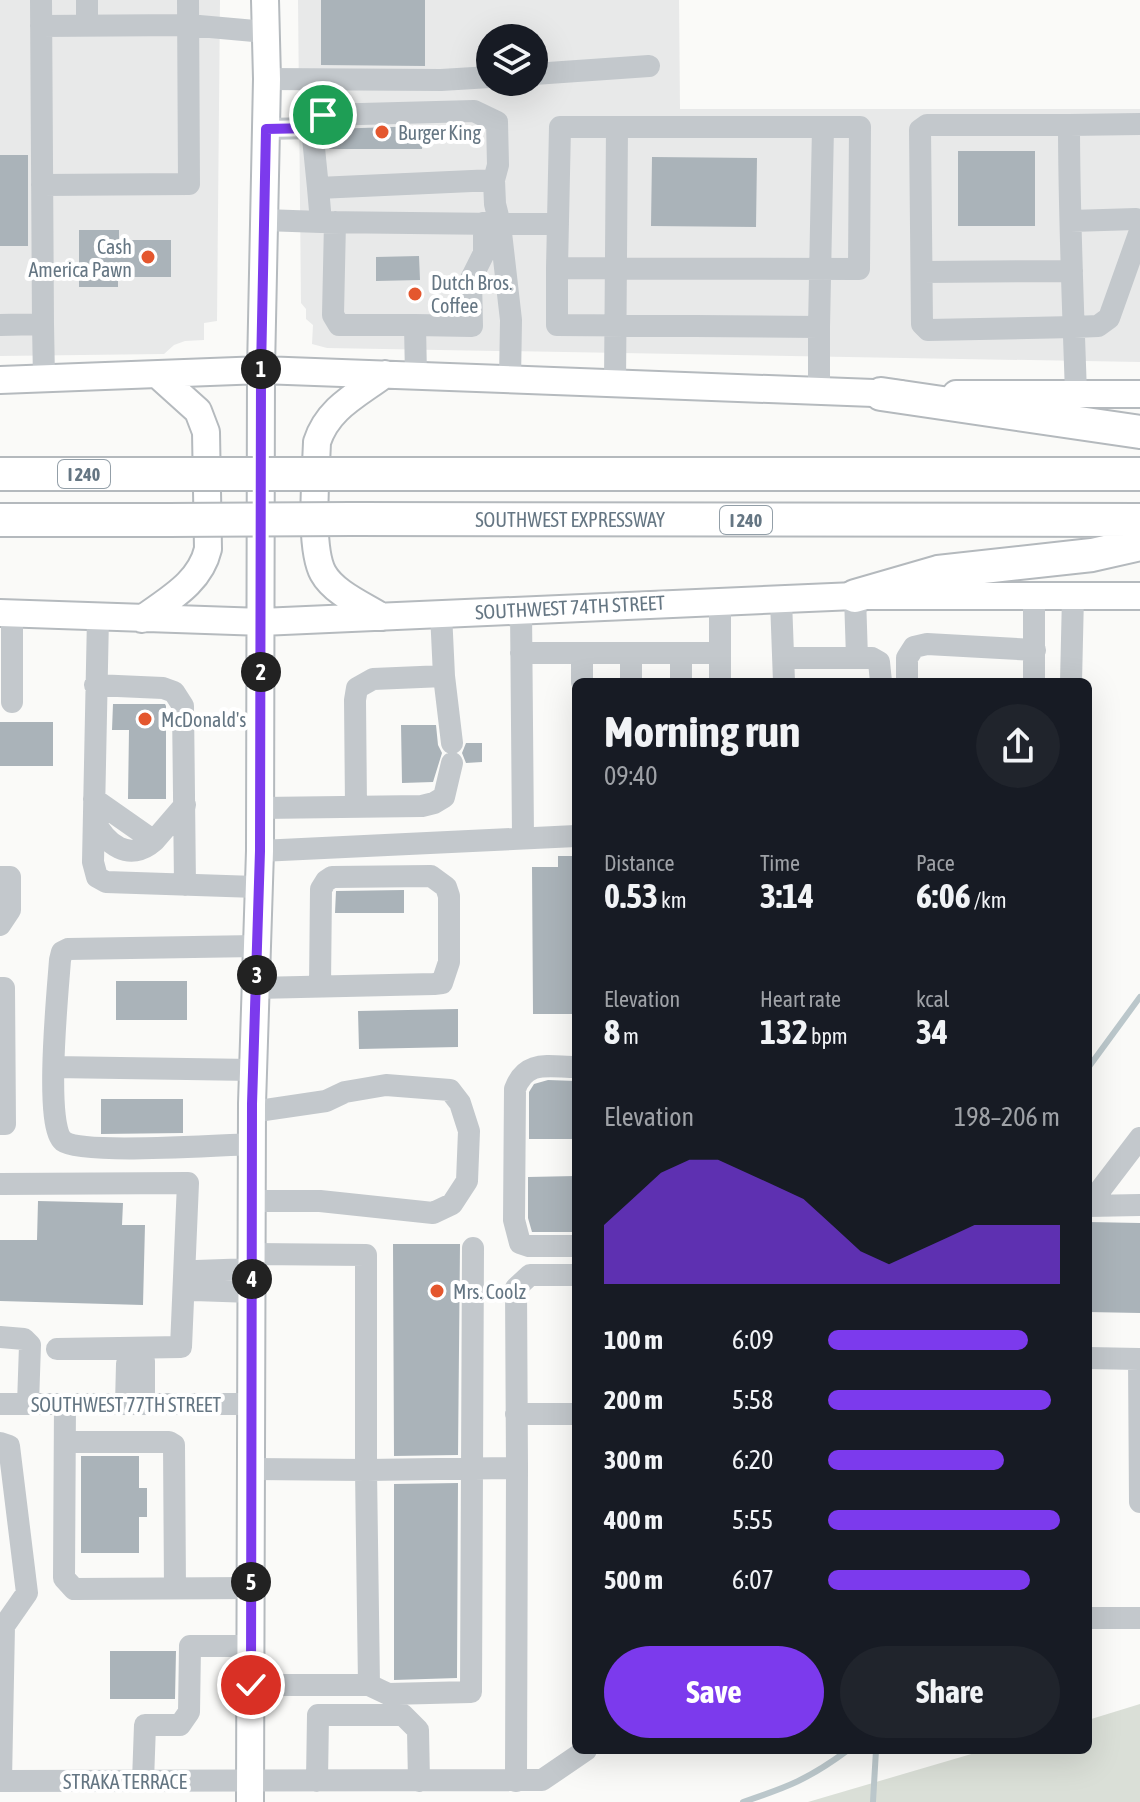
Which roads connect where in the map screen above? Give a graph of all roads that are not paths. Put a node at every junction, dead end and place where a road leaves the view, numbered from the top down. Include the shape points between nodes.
1 (41, 0) edge
2 (87, 0) edge
3 (188, 0) edge
4 (265, 0) edge
5 (87, 25) junction
6 (188, 25) junction
7 (41, 26) junction
8 (266, 32) junction
9 (649, 66) dead end
10 (548, 73) edge
11 (476, 78) edge
12 (267, 79) junction
13 (1140, 124) edge
14 (1069, 125) junction
15 (617, 127) junction
16 (823, 127) junction
17 (312, 128) junction
18 (266, 129) junction
19 (494, 180) junction
20 (42, 185) junction
21 (318, 188) junction
22 (264, 220) junction
23 (1071, 221) junction
24 (328, 222) junction
25 (492, 224) junction
26 (558, 224) junction
27 (1140, 224) edge
28 (1140, 231) edge
29 (557, 268) junction
30 (616, 268) junction
31 (820, 269) junction
32 (1072, 271) junction
33 (922, 272) junction
34 (43, 324) junction
35 (0, 325) edge
36 (415, 325) junction
37 (615, 325) junction
38 (819, 327) junction
39 (1074, 327) junction
40 (261, 370) junction
41 (385, 374) junction
42 (158, 375) junction
43 (416, 376) junction
44 (44, 379) junction
45 (0, 380) edge
46 (510, 380) junction
47 (615, 384) junction
48 (819, 392) junction
49 (881, 394) junction
50 (1076, 394) junction
51 (1140, 394) edge
52 (1140, 432) edge
53 (0, 474) edge
54 (1140, 474) edge
55 (0, 520) edge
56 (1140, 520) edge
57 (1140, 544) edge
58 (855, 596) junction
59 (1034, 596) junction
60 (1073, 596) junction
61 (1140, 596) edge
62 (781, 600) junction
63 (720, 601) junction
64 (521, 610) junction
65 (6, 613) edge
66 (441, 613) junction
67 (98, 617) junction
68 (382, 617) junction
69 (142, 619) junction
70 (261, 622) junction
71 (1035, 650) junction
72 (521, 653) junction
73 (720, 653) junction
74 (582, 654) junction
75 (631, 654) junction
76 (681, 654) junction
77 (784, 658) junction
78 (857, 658) junction
79 (444, 676) junction
80 (582, 678) edge
81 (631, 678) edge
82 (681, 678) edge
83 (720, 678) edge
84 (784, 678) edge
85 (881, 678) edge
86 (907, 678) edge
87 (1034, 678) edge
88 (1071, 678) edge
89 (95, 685) junction
90 (12, 702) dead end
91 (185, 805) junction
92 (356, 806) junction
93 (261, 808) junction
94 (94, 809) junction
95 (523, 836) junction
96 (572, 836) edge
97 (260, 851) junction
98 (0, 877) edge
99 (185, 885) junction
100 (259, 887) junction
101 (0, 925) edge
102 (258, 946) junction
103 (320, 986) junction
104 (0, 988) edge
105 (256, 988) junction
106 (54, 1067) junction
107 (572, 1067) edge
108 (253, 1070) junction
109 (252, 1112) junction
110 (0, 1124) edge
111 (1140, 1138) edge
112 (252, 1144) junction
113 (0, 1184) edge
114 (252, 1201) junction
115 (1092, 1201) edge
116 (1140, 1205) edge
117 (1092, 1206) edge
118 (572, 1246) edge
119 (473, 1248) dead end
120 (252, 1272) junction
121 (572, 1275) edge
122 (185, 1279) junction
123 (0, 1337) edge
124 (57, 1349) dead end
125 (136, 1349) junction
126 (1092, 1358) edge
127 (0, 1404) edge
128 (28, 1404) junction
129 (65, 1404) junction
130 (135, 1404) junction
131 (252, 1404) junction
132 (516, 1414) junction
133 (572, 1414) edge
134 (65, 1442) junction
135 (0, 1443) edge
136 (472, 1468) junction
137 (517, 1468) junction
138 (252, 1469) junction
139 (366, 1470) junction
140 (1140, 1502) edge
141 (175, 1588) junction
142 (251, 1588) junction
143 (1092, 1618) edge
144 (1140, 1618) edge
145 (251, 1646) junction
146 (251, 1685) junction
147 (318, 1685) junction
148 (369, 1685) junction
149 (318, 1715) junction
150 (580, 1754) edge
151 (1, 1781) edge
152 (317, 1781) junction
153 (419, 1781) junction
154 (516, 1781) junction
155 (151, 1788) edge
156 (250, 1792) edge

1 - 7 street
2 - 5 street
3 - 6 street
4 - 8 main road
5 - 6 street
5 - 7 street
6 - 8 street
6 - 20 street via 189,184
7 - 20 street
8 - 12 main road
9 - 10 street
11 - 12 street
12 - 18 main road
13 - 14 street
14 - 23 street
14 - 33 street via 927,125 920,130
15 - 16 street
15 - 26 street via 560,127
15 - 30 street
16 - 31 street
16 - 31 street via 860,127 859,269
17 - 18 street
17 - 19 street via 323,115 474,111 497,122
17 - 21 street
18 - 22 main road
19 - 21 street
19 - 25 street
20 - 34 street
21 - 24 street
22 - 24 street
22 - 40 main road
23 - 27 street via 1136,219
23 - 32 street
24 - 25 street
24 - 36 street via 333,315 339,325
25 - 26 street
25 - 36 street via 471,279 472,326
25 - 46 street via 511,320
26 - 29 street
28 - 39 street via 1109,318 1098,326
29 - 30 street
29 - 37 street via 557,325
30 - 31 street
30 - 37 street
31 - 38 street
32 - 33 street
32 - 39 street
33 - 39 street via 922,324 928,330
34 - 35 street
34 - 44 street
36 - 43 street
37 - 38 street
37 - 47 street
38 - 48 street
39 - 50 street
40 - 41 main road
40 - 42 main road
40 - 70 main road
41 - 43 main road
41 - 68 main road via 333,411 317,442 316,551 323,573 336,588
42 - 44 main road
42 - 69 main road via 198,411 206,432 208,549 191,582
43 - 46 main road
44 - 45 main road
46 - 47 main road
47 - 48 main road
48 - 49 main road
49 - 50 main road
49 - 52 highway
50 - 51 main road
53 - 54 highway, I 240, bridge
55 - 56 highway, SOUTHWEST EXPRESSWAY / I 240, bridge
57 - 58 highway via 1092,555 938,572
58 - 59 main road, SOUTHWEST 74TH STREET
58 - 62 main road, SOUTHWEST 74TH STREET
58 - 78 street
59 - 60 main road, SOUTHWEST 74TH STREET
59 - 71 street
60 - 61 main road, SOUTHWEST 74TH STREET
60 - 88 street
62 - 63 main road, SOUTHWEST 74TH STREET
62 - 77 street
63 - 64 main road, SOUTHWEST 74TH STREET
63 - 73 street
64 - 66 main road, SOUTHWEST 74TH STREET
64 - 72 street
65 - 67 main road, SOUTHWEST 74TH STREET
65 - 90 street
66 - 68 main road, SOUTHWEST 74TH STREET
66 - 79 street
67 - 69 main road, SOUTHWEST 74TH STREET
67 - 89 street
68 - 70 main road, SOUTHWEST 74TH STREET
69 - 70 main road, SOUTHWEST 74TH STREET
70 - 93 main road
71 - 86 street via 927,644 914,647 907,658
71 - 87 street
72 - 74 street
72 - 95 street
73 - 76 street
73 - 83 street
74 - 75 street
74 - 80 street
75 - 76 street
75 - 81 street
76 - 82 street
77 - 78 street
77 - 84 street
78 - 85 street via 879,662
79 - 92 street via 373,679 357,688
79 - 92 street via 452,753 444,797 434,803
89 - 91 street via 174,692 185,714
89 - 94 street
91 - 94 street via 154,841
91 - 99 street
92 - 93 street
93 - 97 main road
94 - 99 street via 97,877 106,882
95 - 96 street
95 - 97 street
97 - 100 main road
98 - 101 street via 10,877 10,910
99 - 100 street
100 - 102 main road
102 - 105 main road
102 - 106 street via 62,952
103 - 103 street via 442,983 449,962 446,887 431,876 326,881 321,889
103 - 105 street
104 - 110 street via 5,1124
105 - 108 main road
106 - 108 street
106 - 112 street via 53,1112 63,1141 105,1147
107 - 118 street via 530,1069 520,1075 515,1089 514,1205 520,1243
108 - 109 main road
109 - 112 main road
109 - 114 street via 386,1085 450,1090 469,1131 467,1181 452,1204 433,1213 320,1201
111 - 115 street
112 - 114 main road
113 - 122 street via 186,1182
114 - 120 main road
116 - 117 street
119 - 136 street
120 - 122 street via 196,1271
120 - 131 main road
120 - 139 street via 366,1255
121 - 132 street via 530,1275 516,1288
122 - 125 street via 183,1345
123 - 128 street via 24,1339 30,1345
124 - 125 street
125 - 130 street via 144,1361
126 - 140 street via 1139,1359
127 - 128 street, SOUTHWEST 77TH STREET
128 - 129 street, SOUTHWEST 77TH STREET
129 - 130 street, SOUTHWEST 77TH STREET
129 - 134 street
130 - 131 street, SOUTHWEST 77TH STREET
131 - 138 main road
132 - 133 street
132 - 137 street
134 - 141 street via 64,1578 74,1589
134 - 141 street via 174,1445
135 - 151 street via 9,1446 27,1593 4,1626
136 - 137 street
136 - 139 street
136 - 148 street via 471,1692 388,1694
137 - 154 street
138 - 139 street
138 - 142 main road
139 - 148 street
141 - 142 street
142 - 145 main road
143 - 144 street
145 - 146 main road
145 - 155 street via 190,1646 189,1712 180,1725 145,1725
146 - 147 street
146 - 156 main road
147 - 148 street
147 - 149 street
149 - 152 street
149 - 153 street via 403,1715 418,1730
150 - 154 street, STRAKA TERRACE via 542,1780
151 - 155 street, STRAKA TERRACE
152 - 153 street, STRAKA TERRACE
152 - 156 street, STRAKA TERRACE
153 - 154 street, STRAKA TERRACE
155 - 156 street, STRAKA TERRACE

